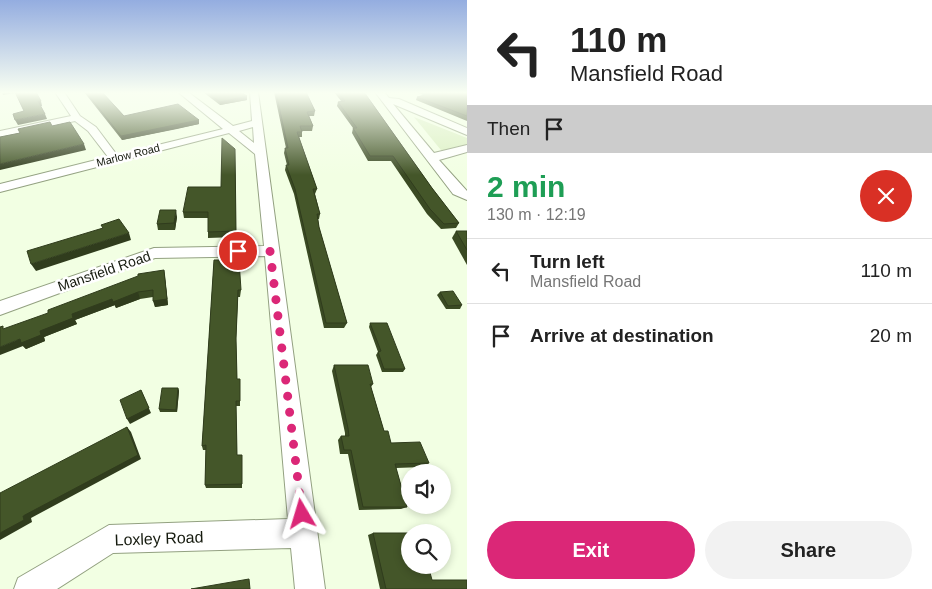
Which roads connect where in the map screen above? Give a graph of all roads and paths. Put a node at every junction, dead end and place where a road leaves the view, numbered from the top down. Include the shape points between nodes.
1 (70, 119) edge
2 (79, 119) edge
3 (218, 119) edge
4 (257, 119) edge
5 (404, 119) edge
6 (409, 119) edge
7 (430, 119) edge
8 (436, 119) edge
9 (257, 123) junction
10 (230, 129) junction
11 (467, 132) edge
12 (0, 134) edge
13 (467, 137) edge
14 (467, 148) edge
15 (260, 153) junction
16 (444, 156) junction
17 (431, 157) junction
18 (114, 158) junction
19 (461, 177) dead end
20 (0, 188) edge
21 (467, 196) edge
22 (270, 251) junction
23 (0, 308) edge
24 (304, 533) junction
25 (29, 589) edge
26 (310, 589) edge

1 - 12 street
2 - 18 street via 92,129
3 - 10 street
4 - 9 street
5 - 17 street
6 - 16 street
7 - 13 street
8 - 11 street
9 - 10 street, Marlow Road
9 - 15 street
10 - 15 street
10 - 18 street, Marlow Road
14 - 16 street
15 - 22 street
16 - 17 street
16 - 19 street
17 - 21 street via 458,191
18 - 20 street, Marlow Road
22 - 23 street, Mansfield Road via 154,253
22 - 24 street
24 - 25 street, Loxley Road via 110,539
24 - 26 street

